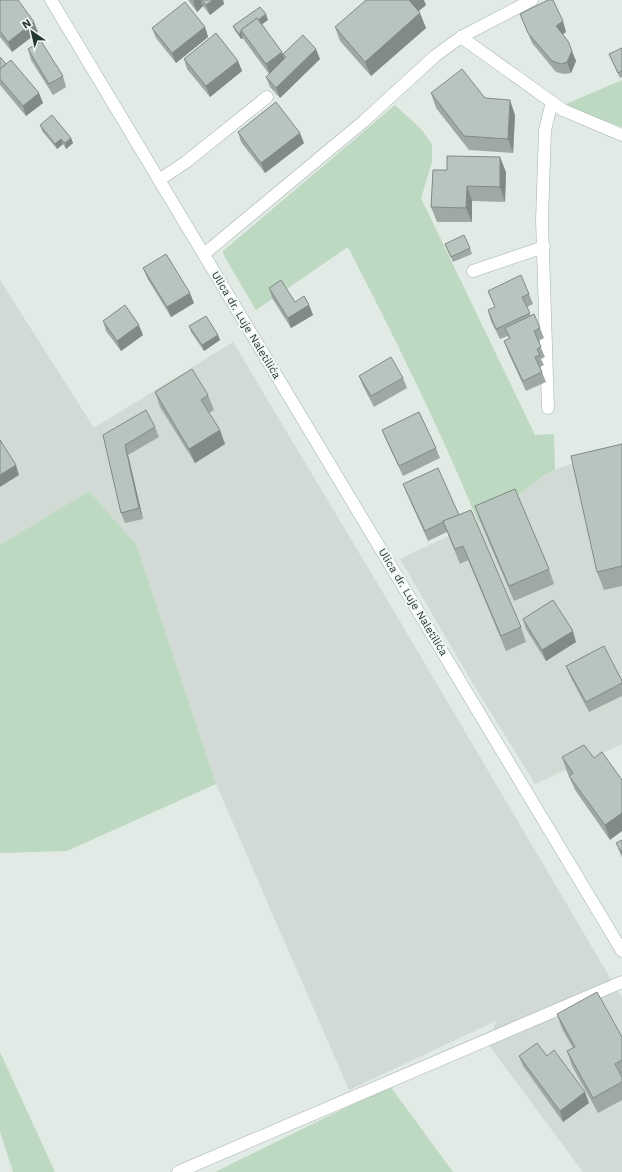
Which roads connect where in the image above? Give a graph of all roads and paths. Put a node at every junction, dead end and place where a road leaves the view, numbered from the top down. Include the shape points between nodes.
1 (51, 0) edge
2 (532, 0) edge
3 (461, 38) junction
4 (267, 97) dead end
5 (552, 102) junction
6 (622, 135) edge
7 (159, 180) junction
8 (544, 247) junction
9 (204, 254) junction
10 (473, 271) dead end
11 (548, 408) dead end
12 (622, 951) edge
13 (622, 982) edge
14 (178, 1172) edge

1 - 7 main road, Ulica dr. Luje Naletilića
2 - 3 main road
3 - 5 main road
3 - 9 main road via 435,56 364,121
4 - 7 main road via 171,174
5 - 6 main road via 563,110
5 - 8 main road via 545,130 542,220
7 - 9 main road, Ulica dr. Luje Naletilića
8 - 10 main road
8 - 11 main road
9 - 12 main road, Ulica dr. Luje Naletilića
13 - 14 main road

